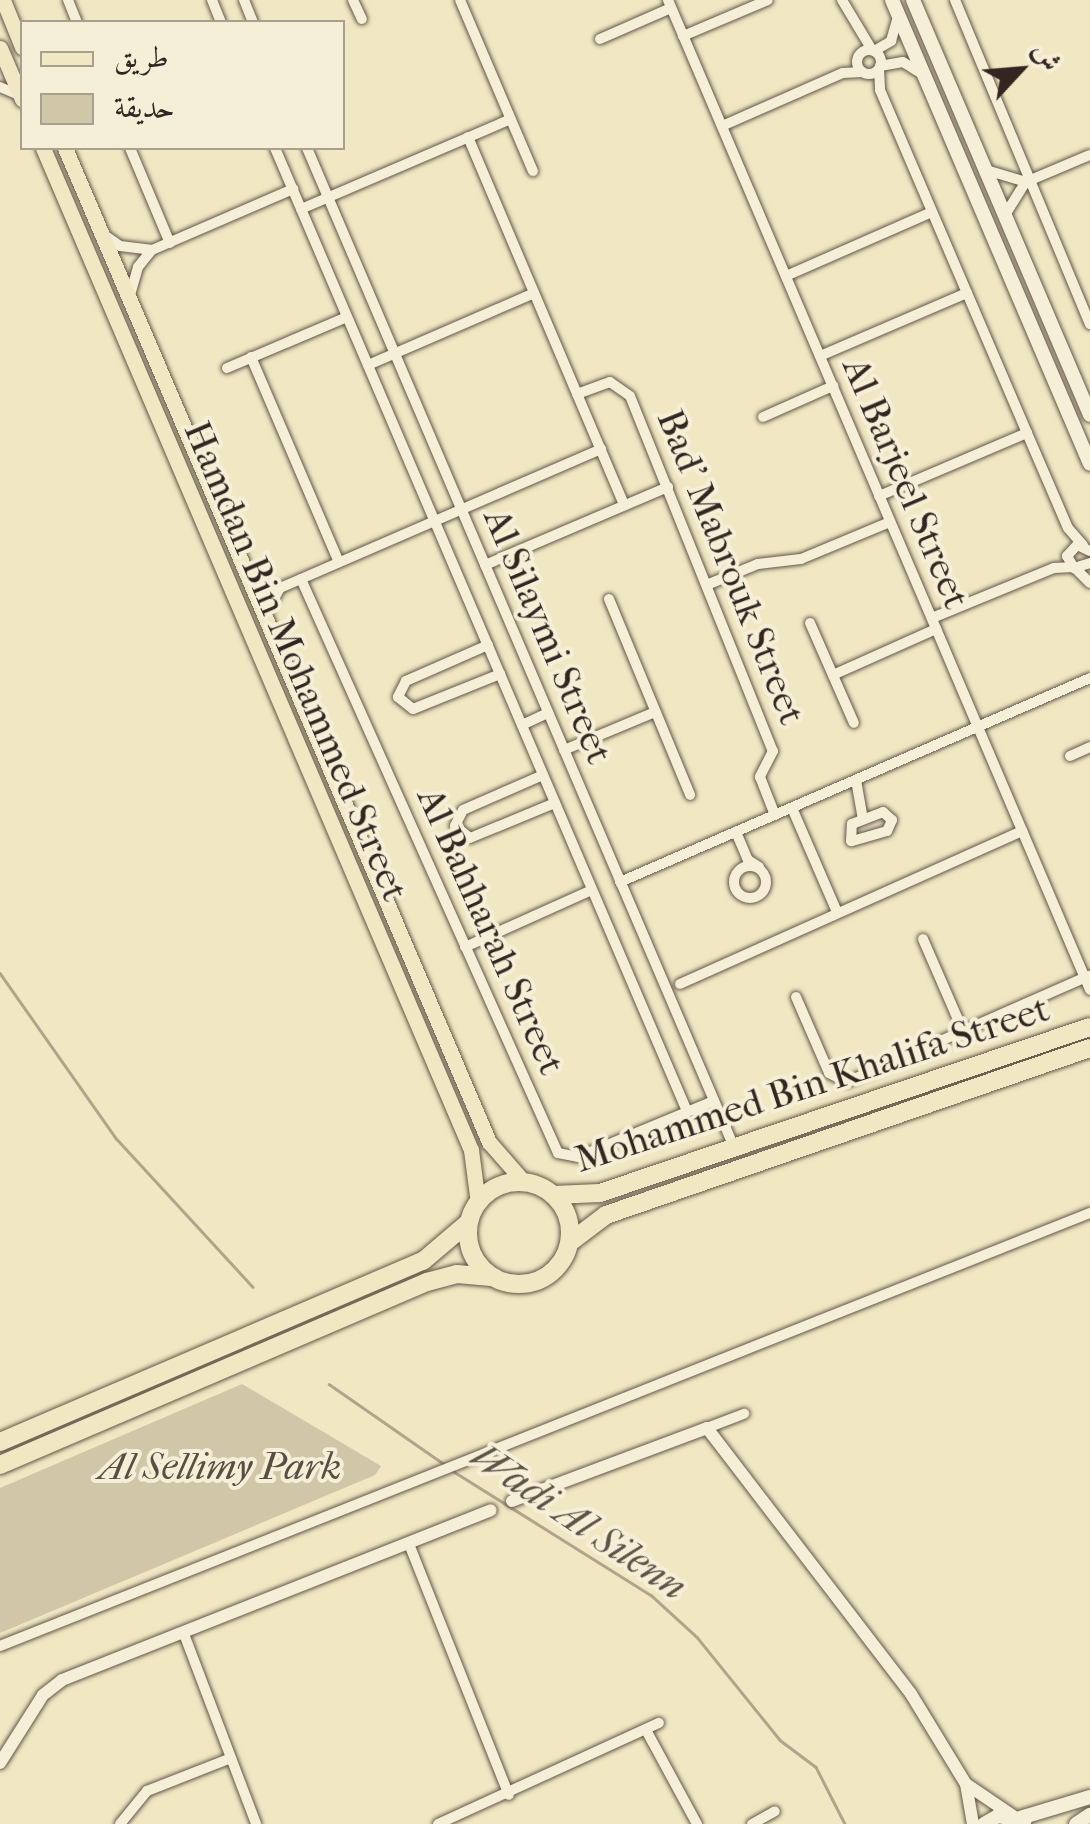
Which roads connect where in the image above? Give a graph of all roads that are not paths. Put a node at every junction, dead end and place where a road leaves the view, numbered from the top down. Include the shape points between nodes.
1 (2, 0) edge
2 (353, 0) edge
3 (460, 0) edge
4 (768, 0) edge
5 (842, 0) edge
6 (914, 0) edge
7 (955, 0) edge
8 (670, 4) edge
9 (895, 7) edge
10 (362, 20) dead end
11 (857, 34) junction
12 (683, 36) junction
13 (600, 40) dead end
14 (20, 42) edge
15 (873, 51) junction
16 (1, 58) edge
17 (857, 58) junction
18 (879, 68) junction
19 (843, 73) junction
20 (863, 73) junction
21 (925, 76) junction
22 (880, 90) junction
23 (20, 94) edge
24 (511, 119) junction
25 (722, 126) junction
26 (468, 137) junction
27 (44, 150) edge
28 (67, 150) edge
29 (131, 150) edge
30 (276, 150) edge
31 (307, 150) edge
32 (1090, 156) edge
33 (986, 170) junction
34 (533, 171) dead end
35 (1028, 182) junction
36 (293, 190) junction
37 (328, 198) junction
38 (301, 209) junction
39 (932, 212) junction
40 (1005, 215) junction
41 (102, 233) junction
42 (170, 243) junction
43 (152, 250) junction
44 (786, 276) junction
45 (967, 293) junction
46 (534, 294) junction
47 (130, 300) junction
48 (347, 317) junction
49 (1090, 324) edge
50 (395, 354) junction
51 (820, 356) junction
52 (251, 358) junction
53 (368, 365) junction
54 (227, 368) dead end
55 (832, 386) junction
56 (577, 394) junction
57 (1090, 415) edge
58 (763, 416) dead end
59 (1027, 433) junction
60 (601, 449) junction
61 (1090, 464) edge
62 (668, 487) junction
63 (879, 496) junction
64 (624, 505) junction
65 (461, 510) junction
66 (434, 521) junction
67 (890, 522) junction
68 (1068, 528) junction
69 (1087, 547) edge
70 (1068, 552) junction
71 (339, 562) junction
72 (1090, 563) edge
73 (485, 565) junction
74 (1074, 567) junction
75 (1054, 568) junction
76 (1090, 575) edge
77 (249, 579) junction
78 (301, 579) junction
79 (1090, 583) edge
80 (709, 584) junction
81 (280, 588) junction
82 (609, 598) dead end
83 (265, 616) junction
84 (810, 622) dead end
85 (934, 624) junction
86 (488, 645) junction
87 (500, 674) junction
88 (833, 676) junction
89 (1090, 678) edge
90 (655, 712) junction
91 (548, 713) junction
92 (854, 723) dead end
93 (522, 725) junction
94 (978, 727) junction
95 (1090, 747) edge
96 (564, 750) junction
97 (1070, 756) dead end
98 (543, 775) junction
99 (856, 780) junction
100 (690, 795) dead end
101 (555, 803) junction
102 (866, 804) junction
103 (792, 808) junction
104 (878, 813) junction
105 (775, 815) junction
106 (864, 819) junction
107 (1022, 831) junction
108 (736, 832) junction
109 (746, 866) junction
110 (620, 882) junction
111 (592, 890) junction
112 (837, 912) junction
113 (923, 939) dead end
114 (466, 947) junction
115 (1087, 976) edge
116 (680, 984) dead end
117 (1090, 990) edge
118 (796, 997) dead end
119 (1090, 1027) edge
120 (964, 1031) junction
121 (1090, 1048) edge
122 (714, 1100) junction
123 (687, 1111) junction
124 (734, 1147) junction
125 (524, 1182) junction
126 (553, 1195) junction
127 (478, 1202) junction
128 (1090, 1213) edge
129 (470, 1222) junction
130 (569, 1243) junction
131 (494, 1276) junction
132 (744, 1414) dead end
133 (706, 1428) junction
134 (0, 1442) edge
135 (0, 1465) edge
136 (512, 1502) joint
137 (491, 1510) joint
138 (409, 1544) junction
139 (184, 1634) junction
140 (0, 1646) edge
141 (659, 1723) dead end
142 (646, 1730) junction
143 (231, 1758) junction
144 (0, 1763) edge
145 (966, 1784) junction
146 (509, 1795) junction
147 (1090, 1797) edge
148 (775, 1811) dead end
149 (1090, 1815) edge
150 (1021, 1819) edge
151 (120, 1824) edge
152 (256, 1824) edge
153 (438, 1824) edge
154 (697, 1824) edge
155 (752, 1824) edge
156 (973, 1824) edge
157 (984, 1824) edge
158 (1076, 1824) edge

1 - 14 main road
2 - 10 street
3 - 24 street
4 - 12 street
5 - 11 street
6 - 33 main road
7 - 35 street
8 - 12 street, Al Barjeel Street
8 - 13 street
9 - 15 street via 890,41
9 - 21 main road
11 - 15 street
11 - 17 street
12 - 25 street, Al Barjeel Street
15 - 17 street
15 - 18 street
16 - 23 main road
17 - 19 street
17 - 20 street
18 - 20 street
18 - 21 street via 903,62
18 - 22 street
19 - 20 street
19 - 25 street
20 - 22 street
21 - 61 main road
22 - 39 street
24 - 26 street
24 - 34 street
25 - 44 street, Al Barjeel Street
26 - 37 street
26 - 46 street
27 - 127 main road, Hamdan Bin Mohammed Street via 472,1150
28 - 41 main road, Hamdan Bin Mohammed Street
29 - 42 street
30 - 36 street, Al Silaymi Street
31 - 37 street, Al Silaymi Street
32 - 35 street
33 - 35 street
33 - 40 main road
35 - 40 street
35 - 49 street
36 - 38 street, Al Silaymi Street
36 - 42 street
37 - 38 street
37 - 50 street, Al Silaymi Street
38 - 48 street, Al Silaymi Street
39 - 44 street
39 - 45 street
40 - 57 main road
41 - 43 street via 120,246
41 - 47 main road, Hamdan Bin Mohammed Street
42 - 43 street
43 - 47 street via 138,268
44 - 51 street, Al Barjeel Street
45 - 51 street
45 - 59 street
46 - 50 street
46 - 56 street
47 - 77 main road, Hamdan Bin Mohammed Street
48 - 52 street
48 - 53 street, Al Silaymi Street
50 - 53 street
50 - 65 street, Al Silaymi Street
51 - 55 street, Al Barjeel Street
52 - 54 street
52 - 71 street
53 - 66 street, Al Silaymi Street
55 - 58 street
55 - 63 street, Al Barjeel Street
56 - 60 street
56 - 62 street, Bad' Mabrouk Street via 606,382 624,387
59 - 63 street
59 - 68 street
60 - 64 street
60 - 65 street
62 - 64 street
62 - 80 street, Bad' Mabrouk Street
63 - 67 street, Al Barjeel Street
64 - 73 street
65 - 66 street
65 - 73 street, Al Silaymi Street
66 - 71 street
66 - 86 street, Al Silaymi Street
67 - 80 street via 802,559 758,564
67 - 85 street, Al Barjeel Street
68 - 69 street
68 - 70 street
69 - 70 street
70 - 74 street
70 - 75 street
71 - 78 street
72 - 74 street
72 - 76 street
73 - 91 street, Al Silaymi Street
74 - 75 street
74 - 79 street
75 - 85 street
77 - 81 street
77 - 83 main road, Hamdan Bin Mohammed Street
78 - 81 street
78 - 114 street, Al Bahharah Street
80 - 105 street, Bad' Mabrouk Street via 712,606 773,750 760,777
81 - 83 street
82 - 90 street
83 - 125 main road, Hamdan Bin Mohammed Street via 489,1142
84 - 88 street
85 - 88 street
85 - 94 street, Al Barjeel Street
86 - 87 street, Al Silaymi Street
86 - 87 street via 406,682 398,697 413,709
87 - 93 street, Al Silaymi Street
88 - 92 street
89 - 94 street
90 - 96 street
90 - 100 street
91 - 93 street
91 - 96 street, Al Silaymi Street
93 - 98 street, Al Silaymi Street
94 - 99 street
94 - 107 street, Al Barjeel Street
95 - 97 street
96 - 110 street, Al Silaymi Street
98 - 101 street, Al Silaymi Street
98 - 101 street via 463,810 455,826 470,838
99 - 102 street
99 - 103 street
101 - 111 street, Al Silaymi Street
102 - 104 street
102 - 106 street
103 - 105 street
103 - 112 street
104 - 106 street
104 - 106 street via 890,816 890,828 852,842 849,828
105 - 108 street
107 - 112 street
107 - 115 street, Al Barjeel Street
108 - 109 street
108 - 110 street
109 - 109 street via 768,874 766,886 739,896 731,881
110 - 122 street, Al Silaymi Street
111 - 114 street
111 - 123 street, Al Silaymi Street
112 - 116 street
113 - 120 street
114 - 123 street, Al Bahharah Street via 562,1157 578,1157
115 - 117 street, Al Barjeel Street
115 - 120 street
118 - 120 street via 830,1073 842,1082
119 - 124 highway, Mohammed Bin Khalifa Street
121 - 130 highway, Mohammed Bin Khalifa Street via 606,1215
122 - 123 street, Al Bahharah Street
122 - 124 street, Al Silaymi Street
124 - 126 highway, Mohammed Bin Khalifa Street via 600,1193
125 - 126 highway
125 - 127 highway via 494,1188
126 - 130 highway via 569,1222
127 - 129 highway
128 - 140 street
129 - 131 highway via 473,1253
129 - 134 highway via 424,1260
130 - 131 highway via 560,1263 535,1281
131 - 135 highway via 456,1274 427,1282
132 - 133 street
133 - 136 street
133 - 145 street via 851,1609
136 - 137 street
137 - 138 street
138 - 139 street
138 - 146 street
139 - 143 street
139 - 144 street via 51,1687
141 - 142 street
142 - 146 street
142 - 154 street
143 - 151 street via 147,1791
143 - 152 street
145 - 150 street
145 - 156 street
146 - 153 street
147 - 150 main road
148 - 155 street
149 - 158 main road
150 - 157 main road

